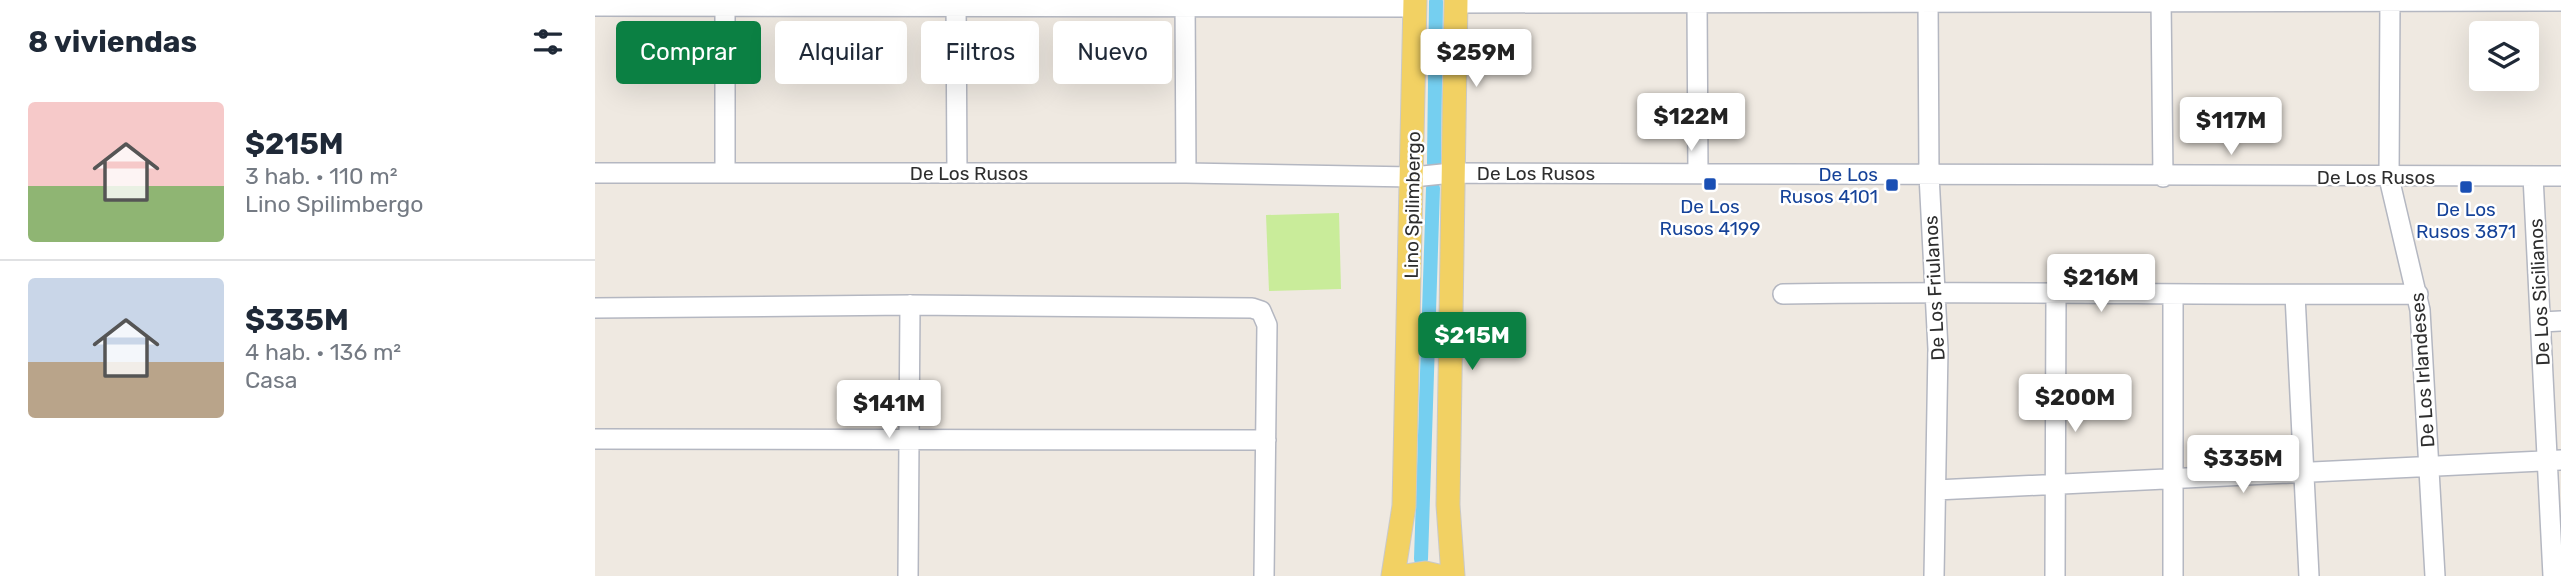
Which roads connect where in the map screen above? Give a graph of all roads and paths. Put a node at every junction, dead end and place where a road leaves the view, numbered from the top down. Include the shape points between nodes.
1 (1697, 1) edge
2 (2390, 1) edge
3 (2561, 1) edge
4 (1456, 2) edge
5 (1929, 2) edge
6 (2161, 2) edge
7 (725, 3) edge
8 (956, 3) edge
9 (1185, 3) edge
10 (1414, 3) edge
11 (595, 6) edge
12 (595, 173) edge
13 (725, 173) junction
14 (957, 173) junction
15 (1186, 173) junction
16 (1452, 173) junction
17 (1698, 174) junction
18 (1929, 175) junction
19 (2533, 176) junction
20 (2561, 176) edge
21 (1413, 177) junction
22 (2163, 177) junction
23 (2389, 178) junction
24 (1935, 291) junction
25 (2056, 293) junction
26 (1783, 294) dead end
27 (2418, 294) junction
28 (2173, 295) junction
29 (2295, 295) junction
30 (910, 305) junction
31 (595, 308) edge
32 (2551, 322) edge
33 (595, 439) edge
34 (909, 440) junction
35 (1266, 440) junction
36 (2554, 461) edge
37 (2429, 467) junction
38 (2303, 472) junction
39 (2173, 479) junction
40 (2055, 484) junction
41 (1936, 489) junction
42 (908, 576) edge
43 (1264, 576) edge
44 (1393, 576) edge
45 (1405, 576) edge
46 (1438, 576) edge
47 (1453, 576) edge
48 (1934, 576) edge
49 (2055, 576) edge
50 (2173, 576) edge
51 (2309, 576) edge
52 (2435, 576) edge
53 (2553, 576) edge

1 - 4 street
1 - 5 street
1 - 17 street
2 - 3 street
2 - 6 street
2 - 23 street, De Los Irlandeses
4 - 16 main road, Lino Spilimbergo
5 - 6 street
5 - 18 street, De Los Friulanos
6 - 22 street
7 - 8 street
7 - 11 street
7 - 13 street
8 - 9 street
8 - 14 street
9 - 10 street
9 - 15 street
10 - 21 main road, Lino Spilimbergo
12 - 13 street, De Los Rusos
13 - 14 street, De Los Rusos
14 - 15 street, De Los Rusos
15 - 21 street, De Los Rusos
16 - 17 street, De Los Rusos
16 - 21 street, De Los Rusos
16 - 47 main road, Lino Spilimbergo via 1448,522
17 - 18 street, De Los Rusos
18 - 22 street, De Los Rusos
18 - 24 street, De Los Friulanos
19 - 20 street, De Los Rusos
19 - 23 street, De Los Rusos
19 - 32 street, De Los Sicilianos
21 - 44 main road, Lino Spilimbergo via 1404,506
22 - 23 street, De Los Rusos
23 - 27 street, De Los Irlandeses
24 - 25 street
24 - 26 street
24 - 41 street, De Los Friulanos
25 - 28 street
25 - 40 street
27 - 29 street
27 - 37 street, De Los Irlandeses
28 - 29 street
28 - 39 street
29 - 38 street
30 - 31 street
30 - 34 street
30 - 35 street via 1261,311 1267,325
32 - 36 street, De Los Sicilianos
33 - 34 street
34 - 35 street
34 - 42 street
35 - 43 street
36 - 37 street
36 - 53 street, De Los Sicilianos
37 - 38 street
37 - 52 street, De Los Irlandeses
38 - 39 street
38 - 51 street
39 - 40 street
39 - 50 street
40 - 41 street
40 - 49 street
41 - 48 street, De Los Friulanos
45 - 46 main road

